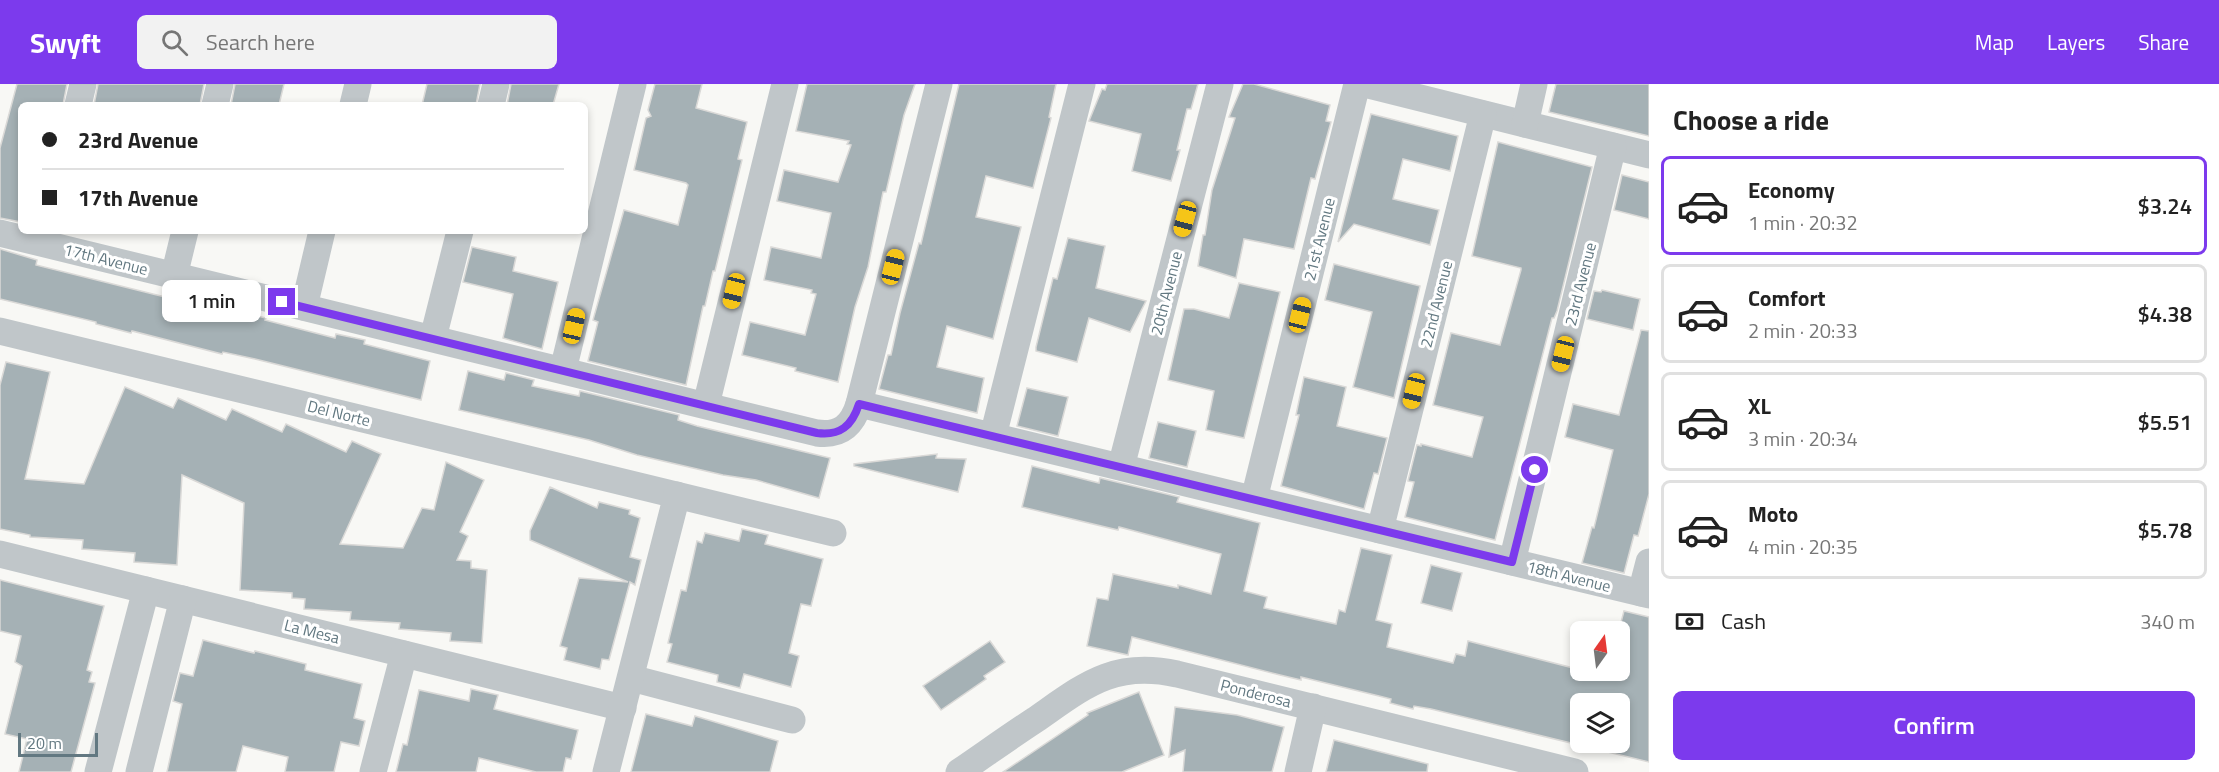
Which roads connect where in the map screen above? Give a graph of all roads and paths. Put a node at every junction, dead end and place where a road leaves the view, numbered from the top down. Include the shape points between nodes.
1 (83, 84) edge
2 (220, 84) edge
3 (358, 84) edge
4 (496, 84) edge
5 (633, 84) edge
6 (785, 84) edge
7 (939, 84) edge
8 (1082, 84) edge
9 (1220, 84) edge
10 (1534, 84) edge
11 (1367, 85) edge
12 (79, 102) edge
13 (216, 102) edge
14 (354, 102) edge
15 (492, 102) edge
16 (1483, 114) junction
17 (1525, 124) junction
18 (1613, 146) junction
19 (1649, 155) edge
20 (0, 233) edge
21 (184, 234) edge
22 (321, 234) edge
23 (459, 234) edge
24 (46, 237) edge
25 (174, 276) junction
26 (304, 307) junction
27 (0, 331) edge
28 (434, 338) junction
29 (563, 370) junction
30 (859, 404) junction
31 (706, 405) junction
32 (993, 436) junction
33 (1121, 467) junction
34 (677, 495) junction
35 (1254, 499) junction
36 (1380, 530) junction
37 (833, 533) dead end
38 (0, 554) edge
39 (1512, 562) junction
40 (1649, 562) edge
41 (146, 590) junction
42 (1645, 594) edge
43 (183, 599) junction
44 (404, 654) junction
45 (631, 678) junction
46 (1313, 707) junction
47 (623, 708) junction
48 (792, 720) dead end
49 (98, 772) edge
50 (139, 772) edge
51 (373, 772) edge
52 (606, 772) edge
53 (959, 772) edge
54 (1298, 772) edge
55 (1575, 772) edge

1 - 12 lane
2 - 13 lane
3 - 14 lane
4 - 15 lane
5 - 29 lane
6 - 31 lane
7 - 30 lane
8 - 32 lane
9 - 33 lane, 20th Avenue
10 - 17 lane
11 - 16 lane
11 - 35 lane, 21st Avenue
16 - 17 lane
16 - 36 lane, 22nd Avenue
17 - 18 lane
18 - 19 lane
18 - 39 lane, 23rd Avenue
20 - 24 lane, 17th Avenue
21 - 25 lane
22 - 26 lane
23 - 28 lane
24 - 25 lane, 17th Avenue
25 - 26 lane, 17th Avenue
26 - 28 lane, 17th Avenue
27 - 34 lane, Del Norte
28 - 29 lane, 17th Avenue
29 - 31 lane, 17th Avenue
30 - 31 lane, 17th Avenue via 850,425 834,433 817,433
30 - 32 lane, 18th Avenue
32 - 33 lane, 18th Avenue
33 - 35 lane, 18th Avenue
34 - 37 lane, Del Norte
34 - 45 lane
35 - 36 lane, 18th Avenue
36 - 39 lane, 18th Avenue
38 - 41 lane, La Mesa
39 - 42 lane, 18th Avenue
40 - 42 lane
41 - 43 lane, La Mesa
41 - 49 lane
43 - 44 lane, La Mesa
43 - 50 lane
44 - 47 lane, La Mesa
44 - 51 lane
45 - 47 lane
45 - 48 lane
46 - 53 lane, Ponderosa via 1161,671 1130,671 1085,685
46 - 54 lane
46 - 55 lane, Ponderosa
47 - 52 lane

